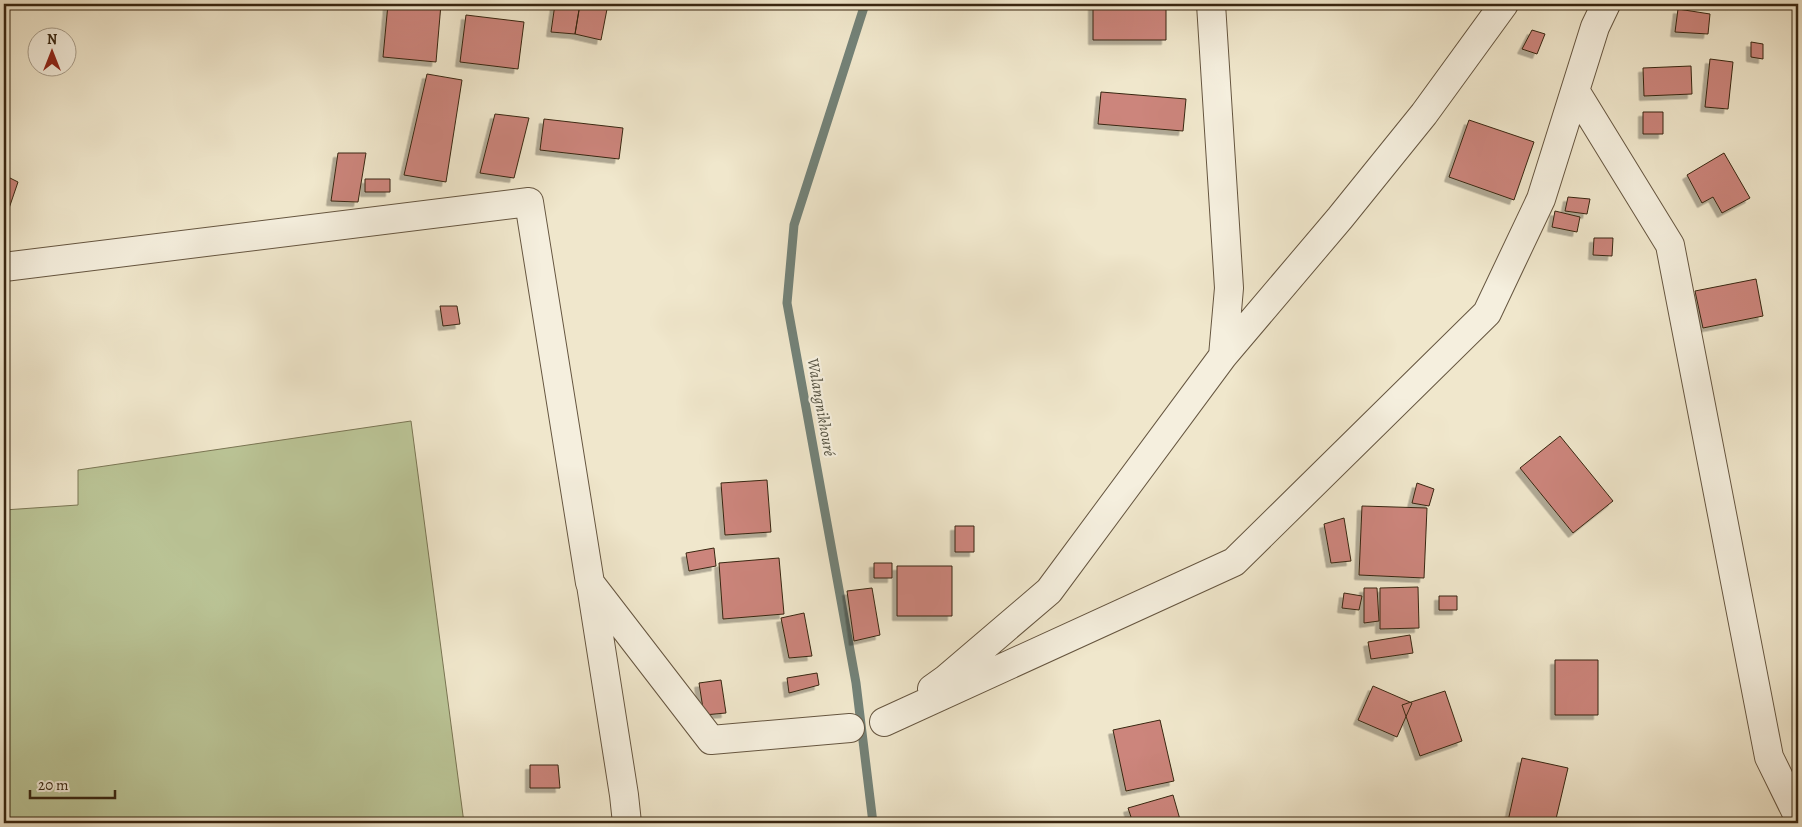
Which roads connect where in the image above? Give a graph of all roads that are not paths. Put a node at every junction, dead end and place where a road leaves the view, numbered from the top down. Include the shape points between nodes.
1 (1211, 4) edge
2 (1504, 4) edge
3 (1606, 4) edge
4 (1576, 92) junction
5 (4, 267) edge
6 (1223, 356) junction
7 (590, 582) junction
8 (850, 728) dead end
9 (1798, 816) edge
10 (626, 823) edge

1 - 6 street via 1229,288
2 - 6 street via 1424,114
3 - 4 street via 1595,27
4 - 6 street via 1541,199 1487,313 1234,562 884,722 946,679 1049,592
4 - 9 street via 1670,245 1769,757
5 - 7 street via 529,202
7 - 8 street via 711,740
7 - 10 street

